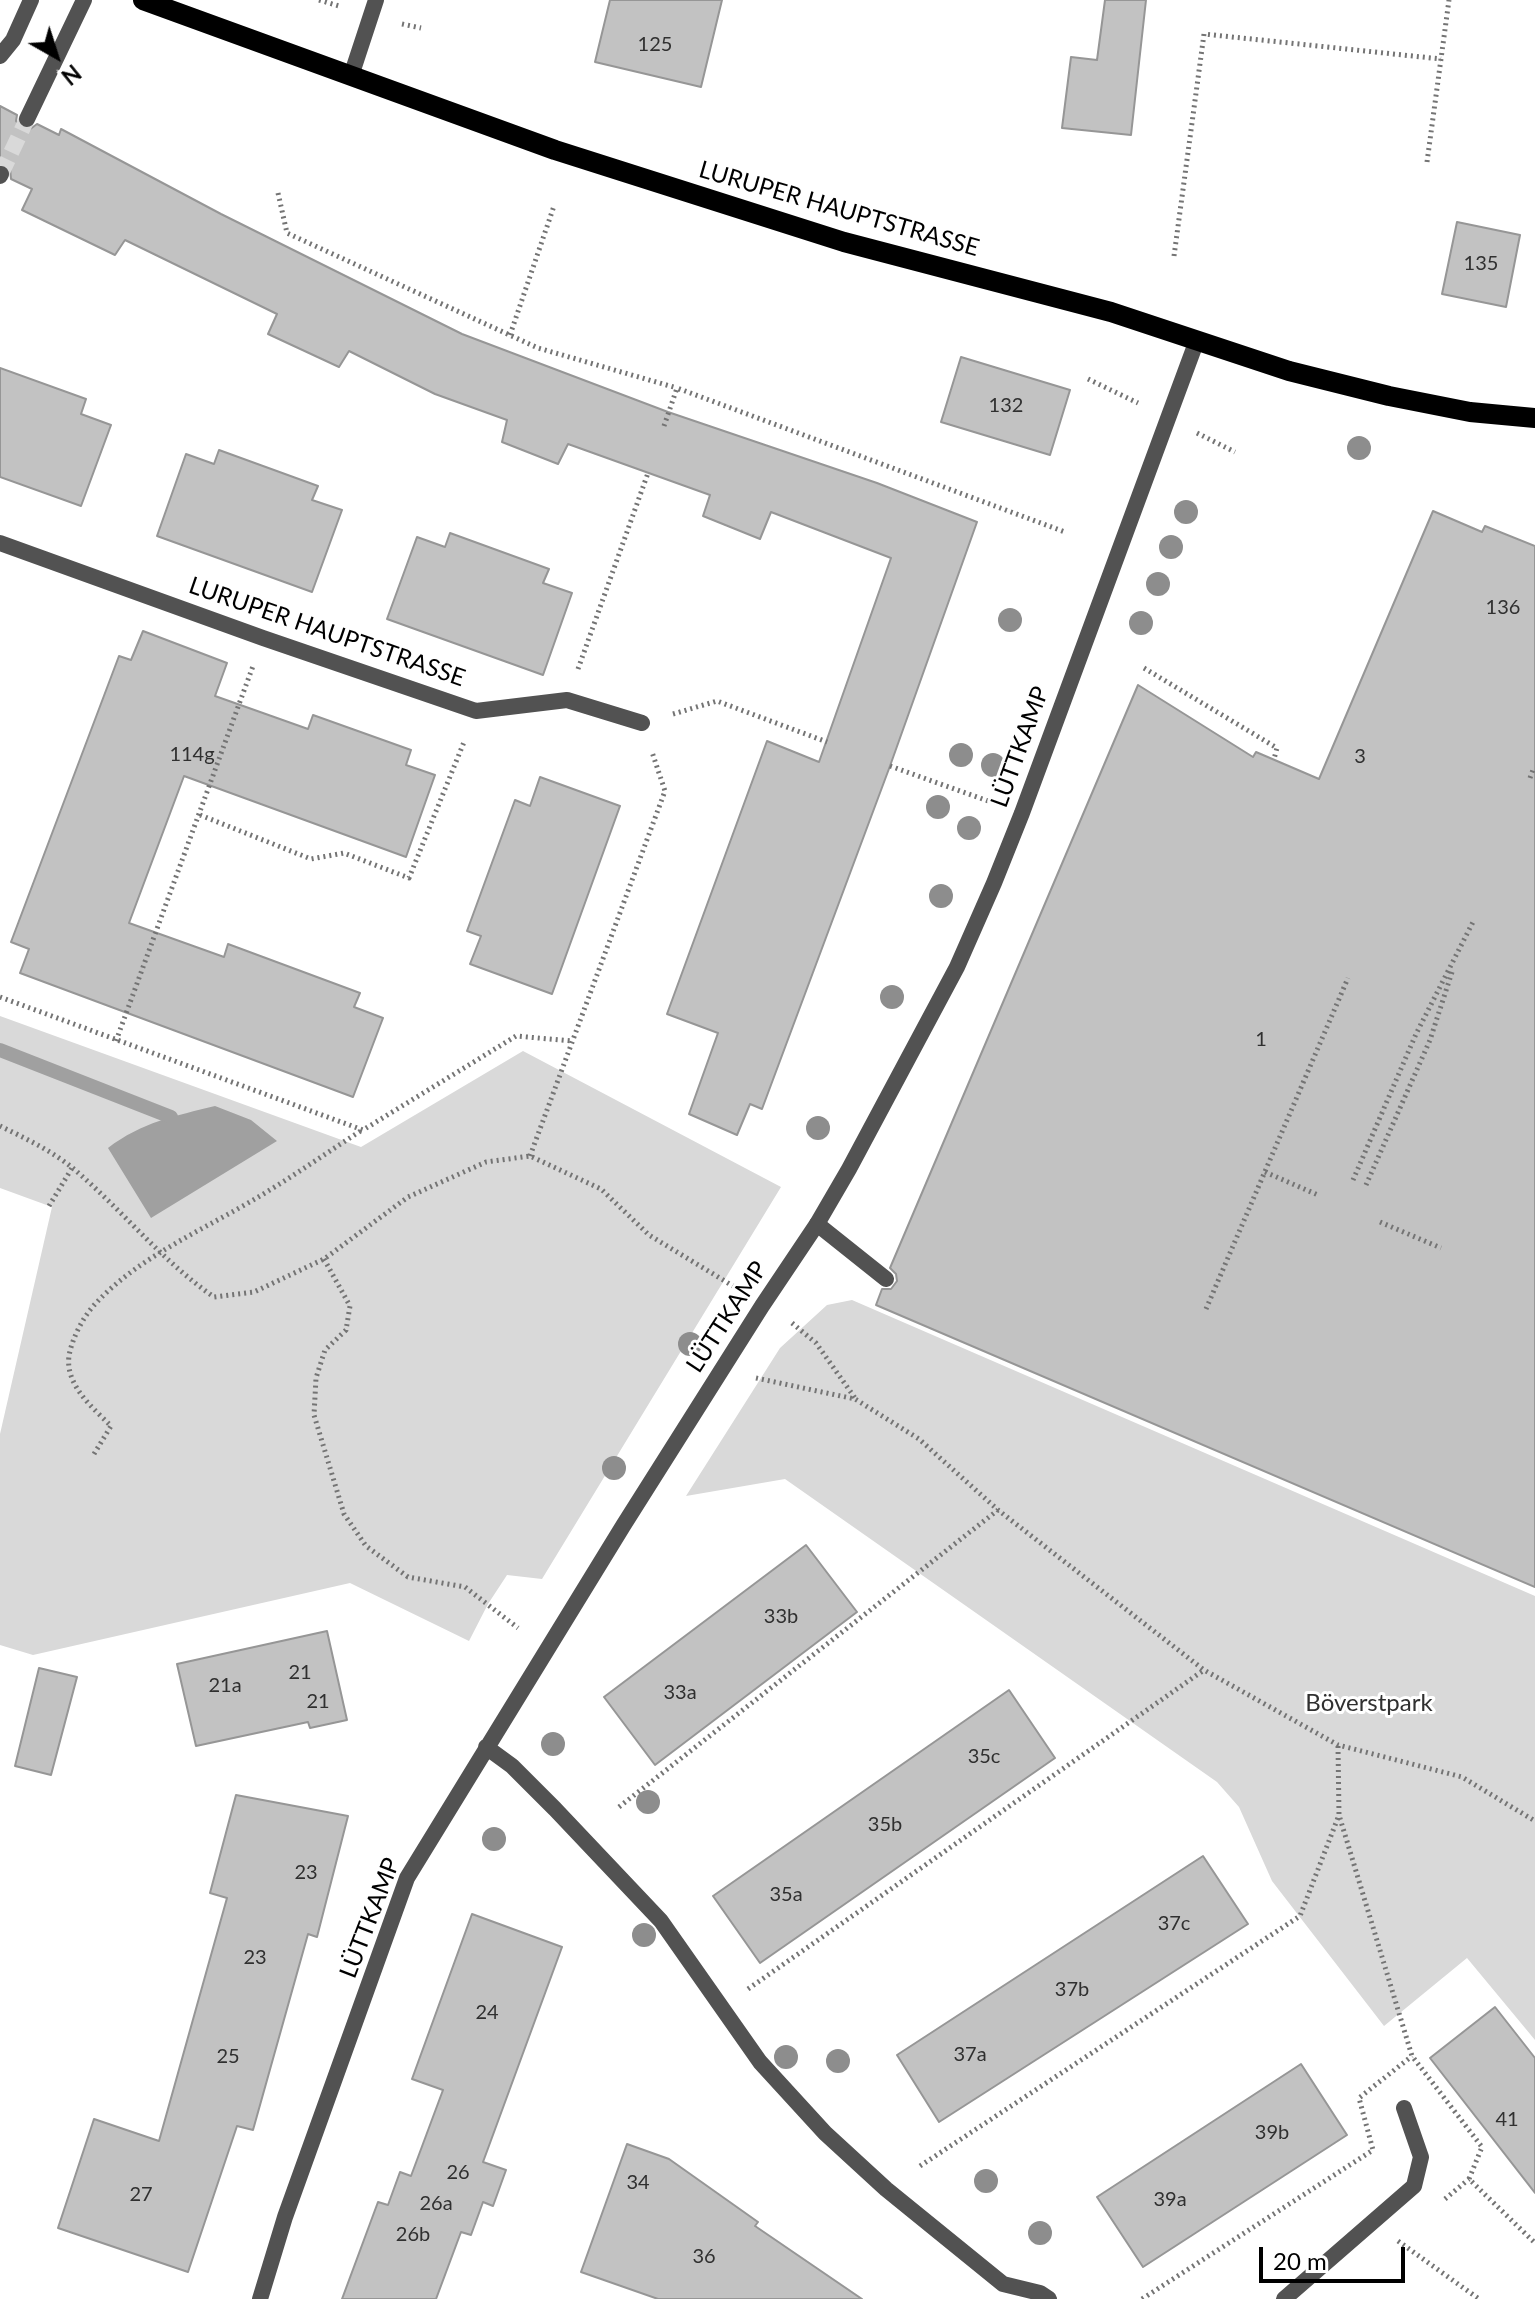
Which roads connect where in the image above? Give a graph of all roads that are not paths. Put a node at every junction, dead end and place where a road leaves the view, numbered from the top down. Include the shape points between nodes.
1 (31, 0) edge
2 (84, 0) edge
3 (143, 0) edge
4 (376, 0) edge
5 (0, 56) edge
6 (351, 76) junction
7 (27, 119) tunnel mouth
8 (1197, 340) junction
9 (1535, 418) edge
10 (0, 543) edge
11 (642, 723) road end
12 (817, 1224) junction
13 (886, 1279) dead end
14 (486, 1747) junction
15 (1404, 2108) dead end
16 (260, 2299) edge
17 (1049, 2299) edge
18 (1284, 2299) edge

1 - 5 street
2 - 7 street
3 - 6 main road, LURUPER HAUPTSTRASSE
4 - 6 street
6 - 8 main road, LURUPER HAUPTSTRASSE via 555,150 844,242
8 - 9 main road, LURUPER HAUPTSTRASSE via 1389,396
8 - 12 street, LÜTTKAMP via 1022,813 957,967
10 - 11 street, LURUPER HAUPTSTRASSE via 476,711 567,700
12 - 13 street
12 - 14 street, LÜTTKAMP
14 - 16 street, LÜTTKAMP via 407,1878
14 - 17 street via 512,1766 661,1921 760,2062 825,2133 1003,2284
15 - 18 street via 1421,2157 1414,2186

